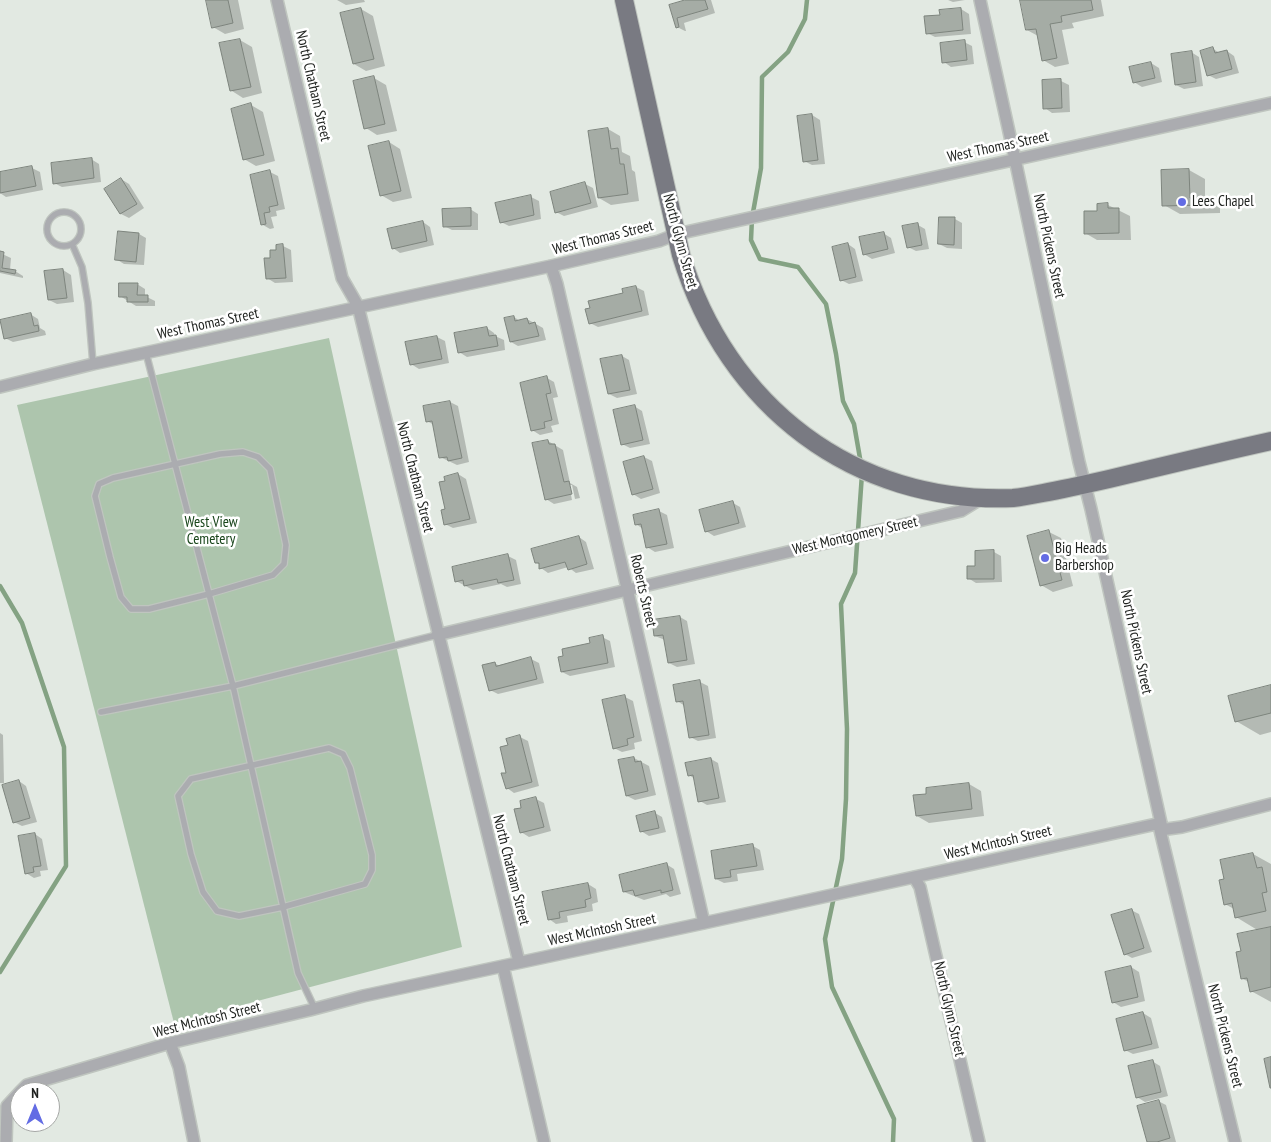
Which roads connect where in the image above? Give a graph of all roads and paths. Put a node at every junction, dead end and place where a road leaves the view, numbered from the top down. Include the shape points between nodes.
1 (278, 0) edge
2 (624, 0) edge
3 (980, 0) edge
4 (1271, 103) edge
5 (1015, 159) junction
6 (677, 234) junction
7 (72, 244) junction
8 (551, 266) junction
9 (358, 306) junction
10 (146, 353) junction
11 (93, 364) junction
12 (0, 387) edge
13 (1271, 441) edge
14 (175, 464) junction
15 (1085, 485) junction
16 (982, 498) junction
17 (628, 590) junction
18 (208, 594) junction
19 (437, 635) junction
20 (233, 686) junction
21 (101, 712) dead end
22 (251, 766) junction
23 (1271, 804) edge
24 (1160, 826) junction
25 (914, 877) junction
26 (283, 907) junction
27 (704, 924) junction
28 (519, 962) junction
29 (503, 966) junction
30 (315, 1009) junction
31 (170, 1043) junction
32 (39, 1082) edge
33 (10, 1103) edge
34 (6, 1142) edge
35 (194, 1142) edge
36 (544, 1142) edge
37 (980, 1142) edge
38 (1235, 1142) edge

1 - 9 street, North Chatham Street via 342,278
2 - 6 main road, North Glynn Street
3 - 5 street, North Pickens Street
4 - 5 street, West Thomas Street
5 - 6 street, West Thomas Street
5 - 15 street, North Pickens Street
6 - 8 street, West Thomas Street
6 - 16 main road, North Glynn Street via 694,294 720,344 753,389 790,425 842,459 884,478 940,494
7 - 7 lane via 80,234 79,221 69,213 56,214 47,224 48,237 59,245
7 - 11 lane via 82,267
8 - 9 street, West Thomas Street
8 - 17 street, Roberts Street
9 - 10 street, West Thomas Street
9 - 19 street, North Chatham Street
10 - 11 street, West Thomas Street
10 - 14 lane
11 - 12 street, West Thomas Street
13 - 15 main road
14 - 18 lane
14 - 18 lane via 243,452 258,457 270,469 286,545 284,564 273,575
14 - 18 lane via 99,484 95,496 110,557 122,597 131,609 149,609
15 - 16 main road via 1015,498
15 - 24 street, North Pickens Street
16 - 17 street, West Montgomery Street via 961,511
17 - 19 street, West Montgomery Street
17 - 27 street, Roberts Street
18 - 20 lane
19 - 20 lane
19 - 28 street, North Chatham Street
20 - 21 lane
20 - 22 lane
22 - 26 lane
22 - 26 lane via 191,779 178,796 191,854 203,892 216,912 239,916
22 - 26 lane via 330,748 343,754 350,768 372,855 372,870 365,884
23 - 24 street, West McIntosh Street via 1182,827
24 - 25 street, West McIntosh Street
24 - 38 street, North Pickens Street
25 - 27 street, West McIntosh Street
25 - 37 street, North Glynn Street via 920,887
26 - 30 lane via 298,973
27 - 28 street, West McIntosh Street
28 - 29 street, West McIntosh Street
29 - 30 street, West McIntosh Street
29 - 36 street
30 - 31 street, West McIntosh Street
31 - 32 street, West McIntosh Street
31 - 35 street via 179,1067
33 - 34 street via 7,1106

